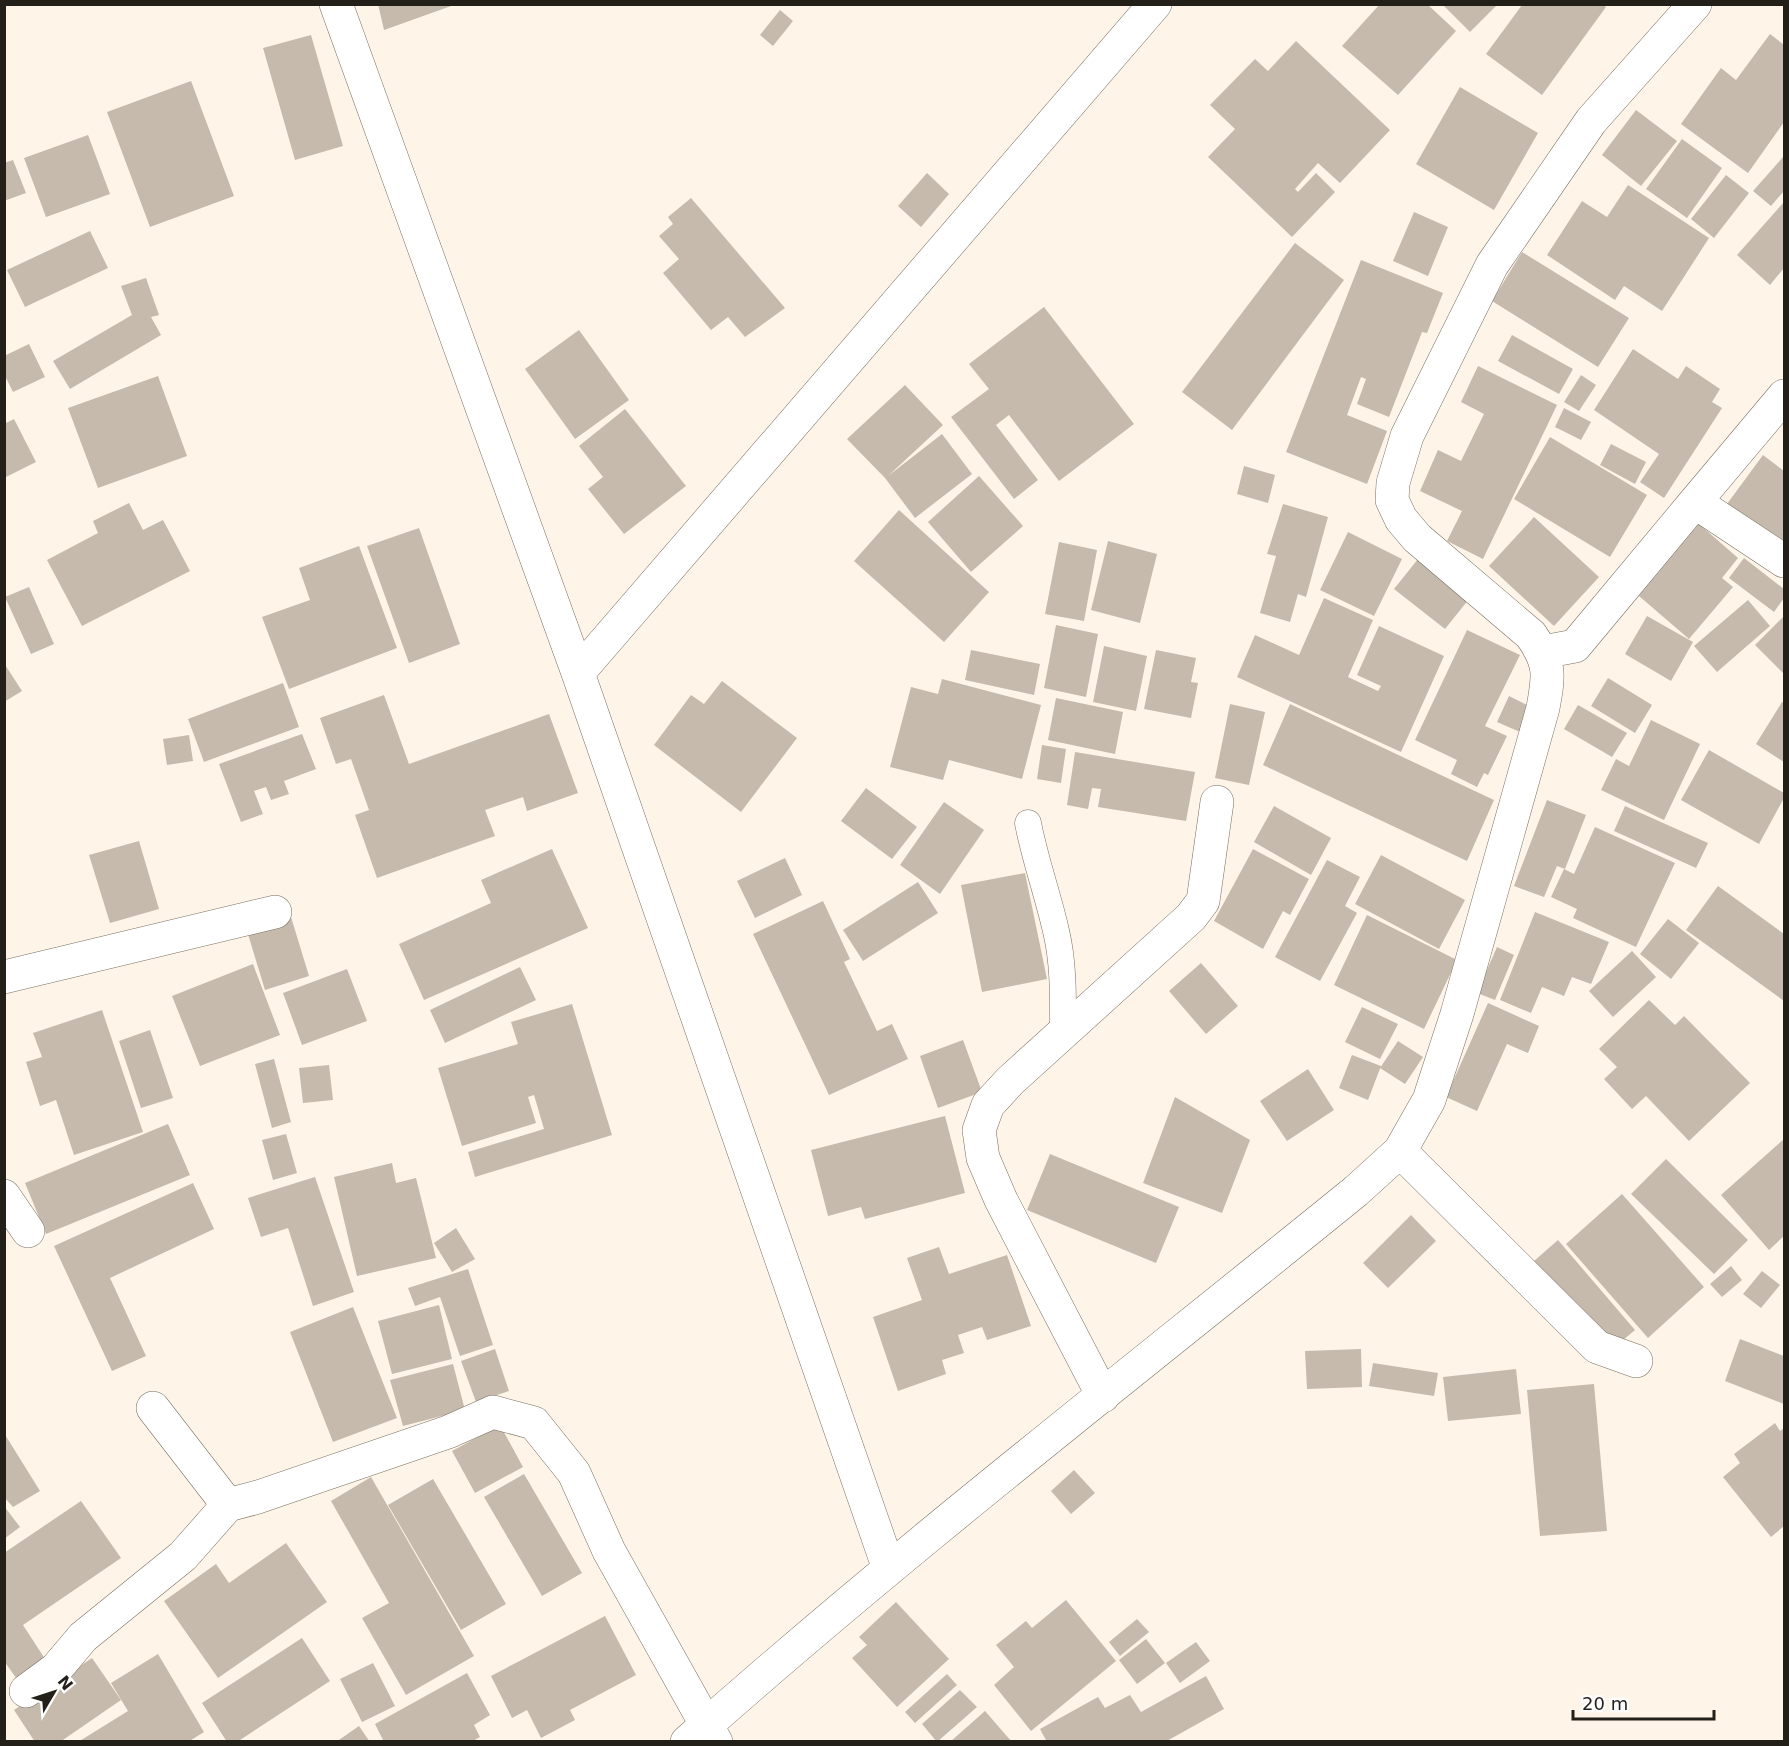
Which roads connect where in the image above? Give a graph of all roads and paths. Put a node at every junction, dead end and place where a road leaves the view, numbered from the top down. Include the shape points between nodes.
1 (336, 4) edge
2 (1155, 4) edge
3 (1695, 4) edge
4 (1785, 396) edge
5 (1695, 502) junction
6 (1785, 561) edge
7 (1543, 652) junction
8 (578, 673) junction
9 (1217, 802) dead end
10 (1028, 823) dead end
11 (275, 912) dead end
12 (4, 977) edge
13 (1063, 1033) junction
14 (1400, 1151) junction
15 (4, 1196) edge
16 (28, 1231) dead end
17 (1635, 1361) dead end
18 (1103, 1396) junction
19 (153, 1408) dead end
20 (228, 1505) junction
21 (889, 1569) junction
22 (26, 1691) dead end
23 (703, 1736) edge

1 - 8 street
2 - 8 street
3 - 7 street via 1591,121 1492,265 1407,436 1393,483 1392,500 1417,538 1531,635
4 - 5 street
5 - 6 street
5 - 7 street via 1575,646
7 - 14 street via 1549,673 1543,708 1457,1014 1429,1100
8 - 21 street
9 - 13 street via 1203,900 1191,917
10 - 13 lane via 1056,932 1064,993
11 - 12 street
13 - 18 street via 988,1106 979,1130 983,1158 1001,1200
14 - 17 street via 1598,1347
14 - 18 street
15 - 16 street
18 - 21 street
19 - 20 street
20 - 22 street via 183,1556 82,1637 56,1669
20 - 23 street via 448,1432 493,1412 534,1423 574,1473
21 - 23 street

